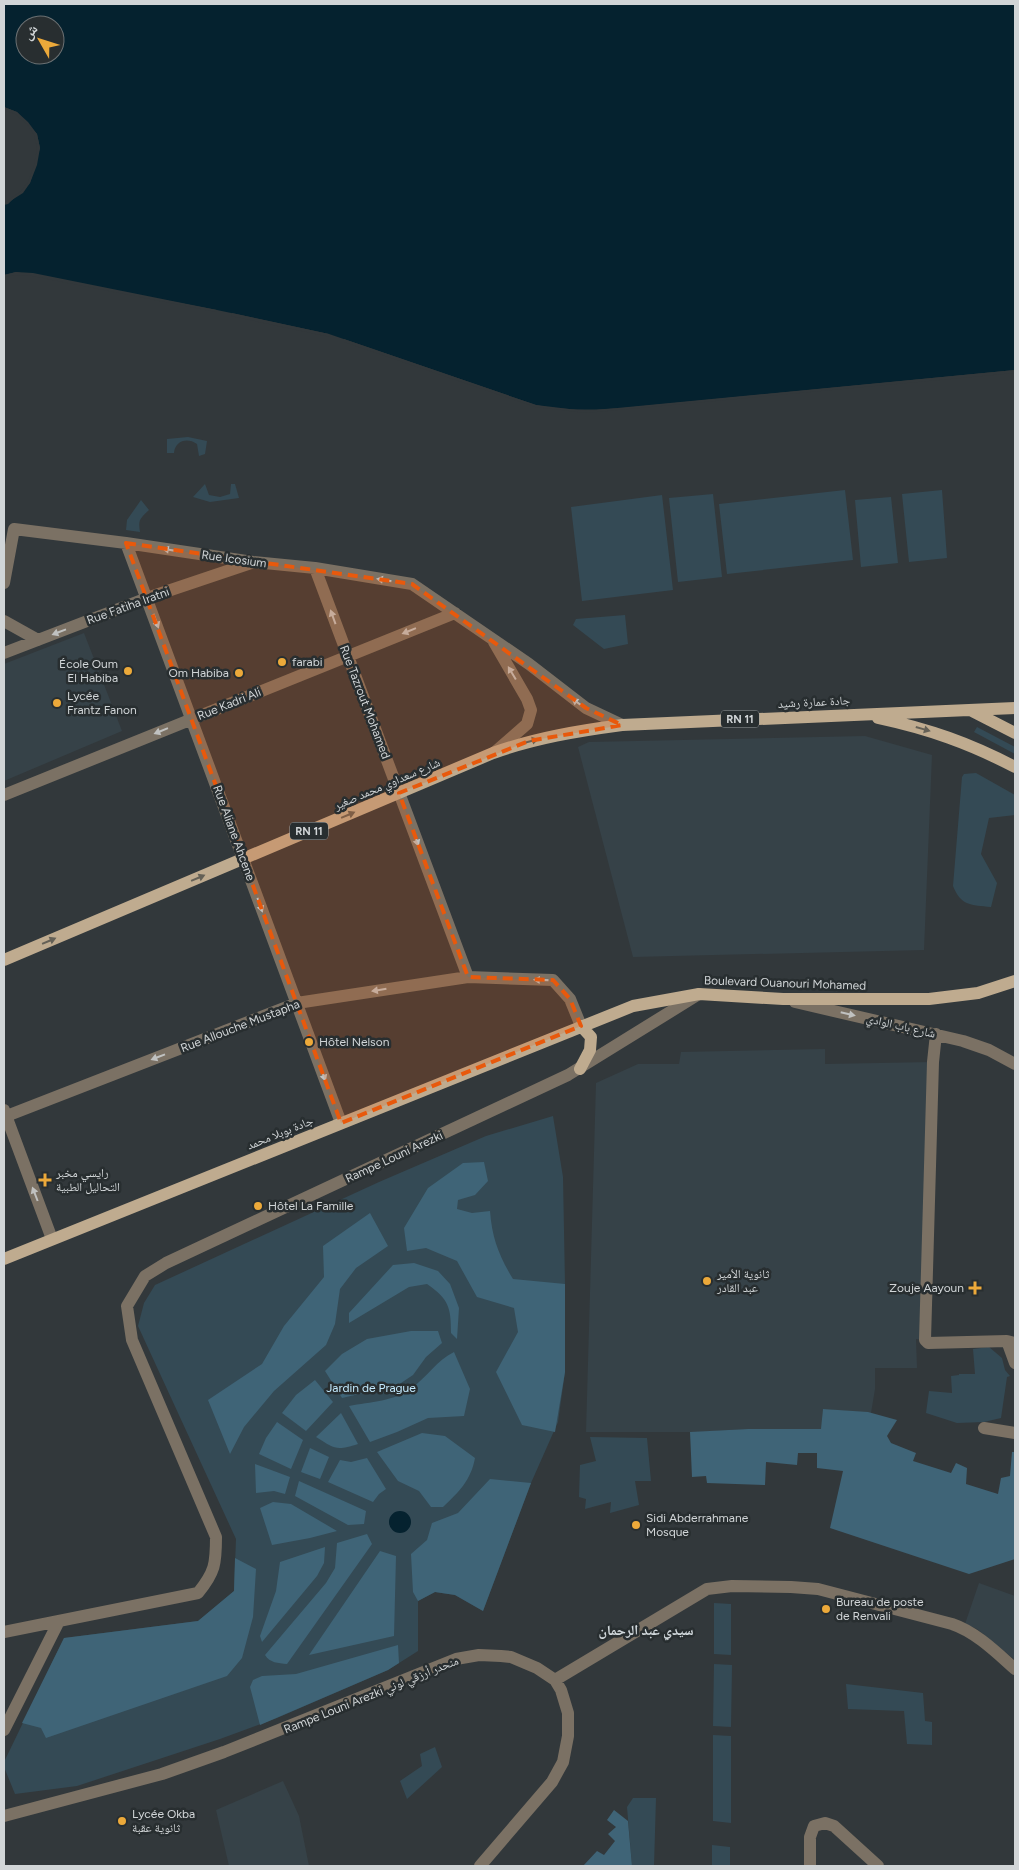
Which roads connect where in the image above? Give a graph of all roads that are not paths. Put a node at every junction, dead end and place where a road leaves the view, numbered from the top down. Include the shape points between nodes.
1 (126, 543) junction
2 (253, 562) junction
3 (315, 568) junction
4 (4, 583) edge
5 (148, 598) junction
6 (455, 613) junction
7 (4, 621) edge
8 (38, 640) junction
9 (492, 640) junction
10 (4, 653) edge
11 (348, 656) junction
12 (1015, 708) edge
13 (970, 710) junction
14 (859, 714) junction
15 (192, 719) junction
16 (622, 725) junction
17 (1015, 733) edge
18 (493, 754) junction
19 (1015, 767) edge
20 (399, 794) junction
21 (4, 795) edge
22 (243, 859) junction
23 (4, 960) edge
24 (468, 977) junction
25 (1015, 981) edge
26 (699, 994) junction
27 (783, 999) junction
28 (296, 1003) junction
29 (581, 1026) junction
30 (567, 1032) joint
31 (936, 1034) junction
32 (1015, 1064) edge
33 (580, 1069) junction
34 (5, 1115) edge
35 (341, 1123) junction
36 (52, 1239) junction
37 (4, 1259) edge
38 (1011, 1342) edge
39 (1015, 1363) edge
40 (984, 1428) dead end
41 (1015, 1433) edge
42 (59, 1621) junction
43 (4, 1632) edge
44 (1015, 1670) edge
45 (555, 1680) junction
46 (4, 1730) edge
47 (4, 1816) edge
48 (480, 1866) edge
49 (810, 1866) edge
50 (878, 1866) edge

2 -> 1 street, Rue Icosium
1 - 4 street, Rue Icosium via 14,529
1 - 5 street, Rue Aliane Ahcene
2 - 3 street, Rue Icosium
2 - 5 street, Rue Fatiha Iratni
6 -> 3 street, Rue Icosium via 412,584
11 -> 3 street, Rue Tazrout Mohamed
5 -> 8 street, Rue Fatiha Iratni
5 -> 15 street, Rue Aliane Ahcene
6 - 9 street, Rue Icosium
6 -> 11 street, Rue Kadri Ali
7 - 8 street
8 - 10 street, Rue Fatiha Iratni
16 -> 9 street, Rue Icosium via 586,708
18 -> 9 street, Rue Icosium via 527,724 531,710
11 - 15 street, Rue Kadri Ali
11 - 20 street, Rue Tazrout Mohamed
12 - 13 main road, RN 11
13 - 14 main road, RN 11
13 - 17 main road
14 - 16 main road, جادة عمارة رشيد / RN 11
14 -> 19 main road via 952,737
15 -> 21 street, Rue Kadri Ali
15 - 22 street, Rue Aliane Ahcene
18 -> 16 main road, شارع سعداوي محمد صغير / RN 11 via 560,734
18 - 20 main road, شارع سعداوي محمد صغير / RN 11
22 -> 20 main road, شارع سعداوي محمد صغير / RN 11
20 -> 24 street, Rue Tazrout Mohamed
23 -> 22 main road, شارع سعداوي محمد صغير / RN 11
22 -> 28 street, Rue Aliane Ahcene
24 -> 28 street, Rue Allouche Mustapha
29 -> 24 street, Rue Allouche Mustapha via 570,999 553,980
25 - 27 main road, Boulevard Ouanouri Mohamed via 978,993 929,999
26 - 27 main road, Boulevard Ouanouri Mohamed
26 - 29 main road, Boulevard Ouanouri Mohamed via 633,1006
26 - 33 street, Rampe Louni Arezki
27 -> 31 street, شارع باب الوادي
28 -> 34 street, Rue Allouche Mustapha
28 -> 35 street, Rue Aliane Ahcene
29 - 30 main road, Boulevard Ouanouri Mohamed
29 - 33 main road via 591,1037 590,1050
30 - 35 main road, جادة بوبلا محمد
31 - 32 street, شارع باب الوادي via 989,1050
31 - 38 street via 932,1062 925,1340 928,1343
33 - 42 street, Rampe Louni Arezki via 166,1263 146,1276 127,1306 132,1340 216,1537 216,1563 210,1579 198,1593
36 -> 34 street
35 - 36 main road, جادة بوبلا محمد
36 - 37 main road, جادة بوبلا محمد
38 - 39 street
40 - 41 street
42 - 43 street
42 - 46 street
44 - 45 street via 977,1637 952,1624 818,1589 732,1586 707,1589
45 - 47 street, Rampe Louni Arezki منحدر أرزقي لوني via 537,1668 511,1658 479,1655 456,1660 216,1756 162,1774
45 - 48 street via 568,1713 563,1762 552,1782
49 - 50 street via 810,1837 814,1826 825,1823 834,1826

